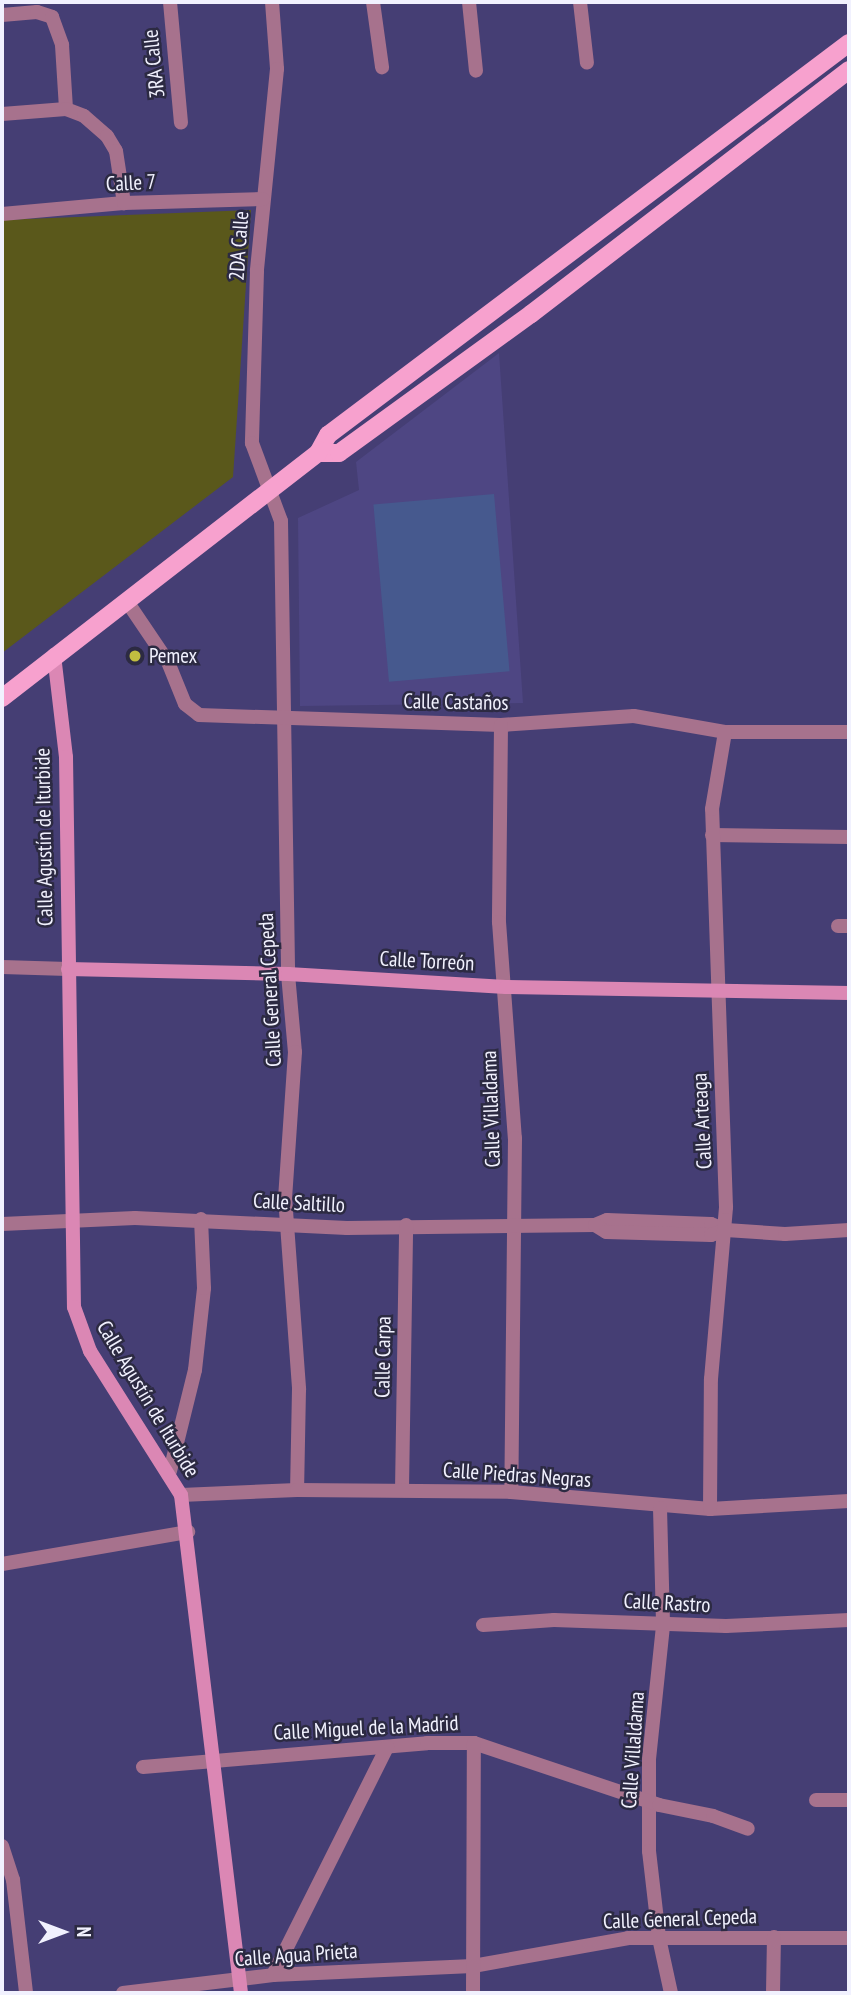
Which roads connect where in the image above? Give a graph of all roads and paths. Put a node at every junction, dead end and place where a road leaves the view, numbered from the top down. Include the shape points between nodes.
1 (170, 2) edge
2 (272, 2) edge
3 (373, 2) edge
4 (469, 2) edge
5 (580, 2) edge
6 (6, 10) edge
7 (849, 43) edge
8 (587, 63) dead end
9 (382, 67) dead end
10 (849, 70) edge
11 (476, 71) dead end
12 (66, 109) junction
13 (2, 114) edge
14 (181, 122) dead end
15 (263, 199) junction
16 (124, 203) junction
17 (2, 214) edge
18 (318, 453) junction
19 (272, 489) junction
20 (125, 600) junction
21 (54, 655) junction
22 (3, 694) edge
23 (286, 717) junction
24 (501, 725) junction
25 (725, 732) junction
26 (849, 732) edge
27 (712, 835) junction
28 (849, 837) edge
29 (2, 967) edge
30 (68, 969) junction
31 (288, 974) junction
32 (506, 987) junction
33 (716, 989) junction
34 (849, 993) edge
35 (201, 1219) junction
36 (70, 1221) junction
37 (2, 1224) edge
38 (288, 1224) junction
39 (514, 1224) junction
40 (406, 1225) junction
41 (726, 1230) junction
42 (849, 1230) edge
43 (170, 1471) junction
44 (297, 1490) junction
45 (402, 1490) junction
46 (511, 1492) junction
47 (181, 1495) junction
48 (849, 1500) edge
49 (660, 1508) junction
50 (710, 1509) junction
51 (188, 1532) junction
52 (2, 1564) edge
53 (849, 1620) edge
54 (483, 1625) dead end
55 (663, 1626) junction
56 (474, 1743) junction
57 (387, 1747) junction
58 (213, 1760) junction
59 (142, 1767) dead end
60 (816, 1800) dead end
61 (849, 1800) edge
62 (649, 1801) junction
63 (748, 1829) dead end
64 (2, 1846) edge
65 (774, 1937) junction
66 (659, 1938) junction
67 (849, 1938) edge
68 (473, 1965) junction
69 (273, 1975) junction
70 (241, 1986) edge
71 (26, 1993) edge
72 (123, 1993) edge
73 (473, 1993) edge
74 (671, 1993) edge
75 (773, 1993) edge

1 - 14 street, 3RA Calle
2 - 15 street, 2DA Calle via 277,69
3 - 9 street
4 - 11 street
5 - 8 street
6 - 12 street via 46,13 57,25
7 - 18 main road via 328,435
10 - 18 main road via 351,445 339,453
12 - 13 street
12 - 16 street via 107,136 116,151
15 - 16 street, Calle 7
15 - 19 street, 2DA Calle via 252,443
16 - 17 street, Calle 7
18 - 19 main road
19 - 20 main road
19 - 23 street, Calle General Cepeda via 281,521
20 - 21 main road
20 - 23 street, Calle Castaños via 168,662 190,710 210,716
21 - 22 main road
21 - 30 main road, Calle Agustín de Iturbide via 66,757
23 - 24 street, Calle Castaños
23 - 31 street, Calle General Cepeda
24 - 25 street, Calle Castaños via 634,716
24 - 32 street, Calle Villaldama via 499,922
25 - 26 street, Calle Castaños
25 - 27 street, Calle Arteaga
27 - 28 street
27 - 33 street, Calle Arteaga
29 - 30 street, Calle Torreón
30 - 31 main road, Calle Torreón
30 - 36 main road, Calle Agustín de Iturbide
31 - 32 main road, Calle Torreón
31 - 38 street, Calle General Cepeda via 295,1052 286,1172
32 - 33 main road, Calle Torreón
32 - 39 street, Calle Villaldama via 515,1138
33 - 34 main road, Calle Torreón
33 - 41 street, Calle Arteaga
35 - 36 street, Calle Saltillo
35 - 38 street, Calle Saltillo
35 - 43 street via 204,1288 195,1370
36 - 37 street, Calle Saltillo
36 - 43 main road, Calle Agustín de Iturbide via 74,1307 80,1331
38 - 40 street, Calle Saltillo
38 - 44 street, Calle General Cepeda via 298,1378
39 - 40 street, Calle Saltillo
39 - 41 street, Calle Saltillo via 595,1225 607,1220 711,1224
39 - 46 street, Calle Villaldama
40 - 45 street, Calle Carpa
41 - 42 street, Calle Saltillo via 785,1234
41 - 50 street, Calle Arteaga via 711,1379
43 - 47 main road, Calle Agustín de Iturbide
44 - 45 street, Calle Piedras Negras
44 - 47 street, Calle Piedras Negras
45 - 46 street, Calle Piedras Negras
46 - 49 street, Calle Piedras Negras
47 - 51 main road, Calle Agustín de Iturbide
48 - 50 street, Calle Piedras Negras
49 - 50 street, Calle Piedras Negras
49 - 55 street, Calle Villaldama
51 - 52 street
51 - 58 main road, Calle Agustín de Iturbide
53 - 55 street, Calle Rastro
54 - 55 street, Calle Rastro via 554,1620
55 - 62 street, Calle Villaldama
56 - 57 street, Calle Miguel de la Madrid
56 - 62 street, Calle Miguel de la Madrid
56 - 68 street
57 - 58 street, Calle Miguel de la Madrid
57 - 69 street
58 - 59 street, Calle Miguel de la Madrid
58 - 70 main road, Calle Agustín de Iturbide
60 - 61 street
62 - 63 street, Calle Miguel de la Madrid
62 - 66 street, Calle Villaldama
64 - 71 street via 13,1880
65 - 66 street, Calle General Cepeda
65 - 67 street, Calle General Cepeda
65 - 75 street
66 - 68 street, Calle General Cepeda via 628,1938
66 - 74 street, Calle Villaldama
68 - 69 street, Calle Agua Prieta
68 - 73 street
69 - 70 street, Calle Agua Prieta
70 - 72 street, Calle Agua Prieta

